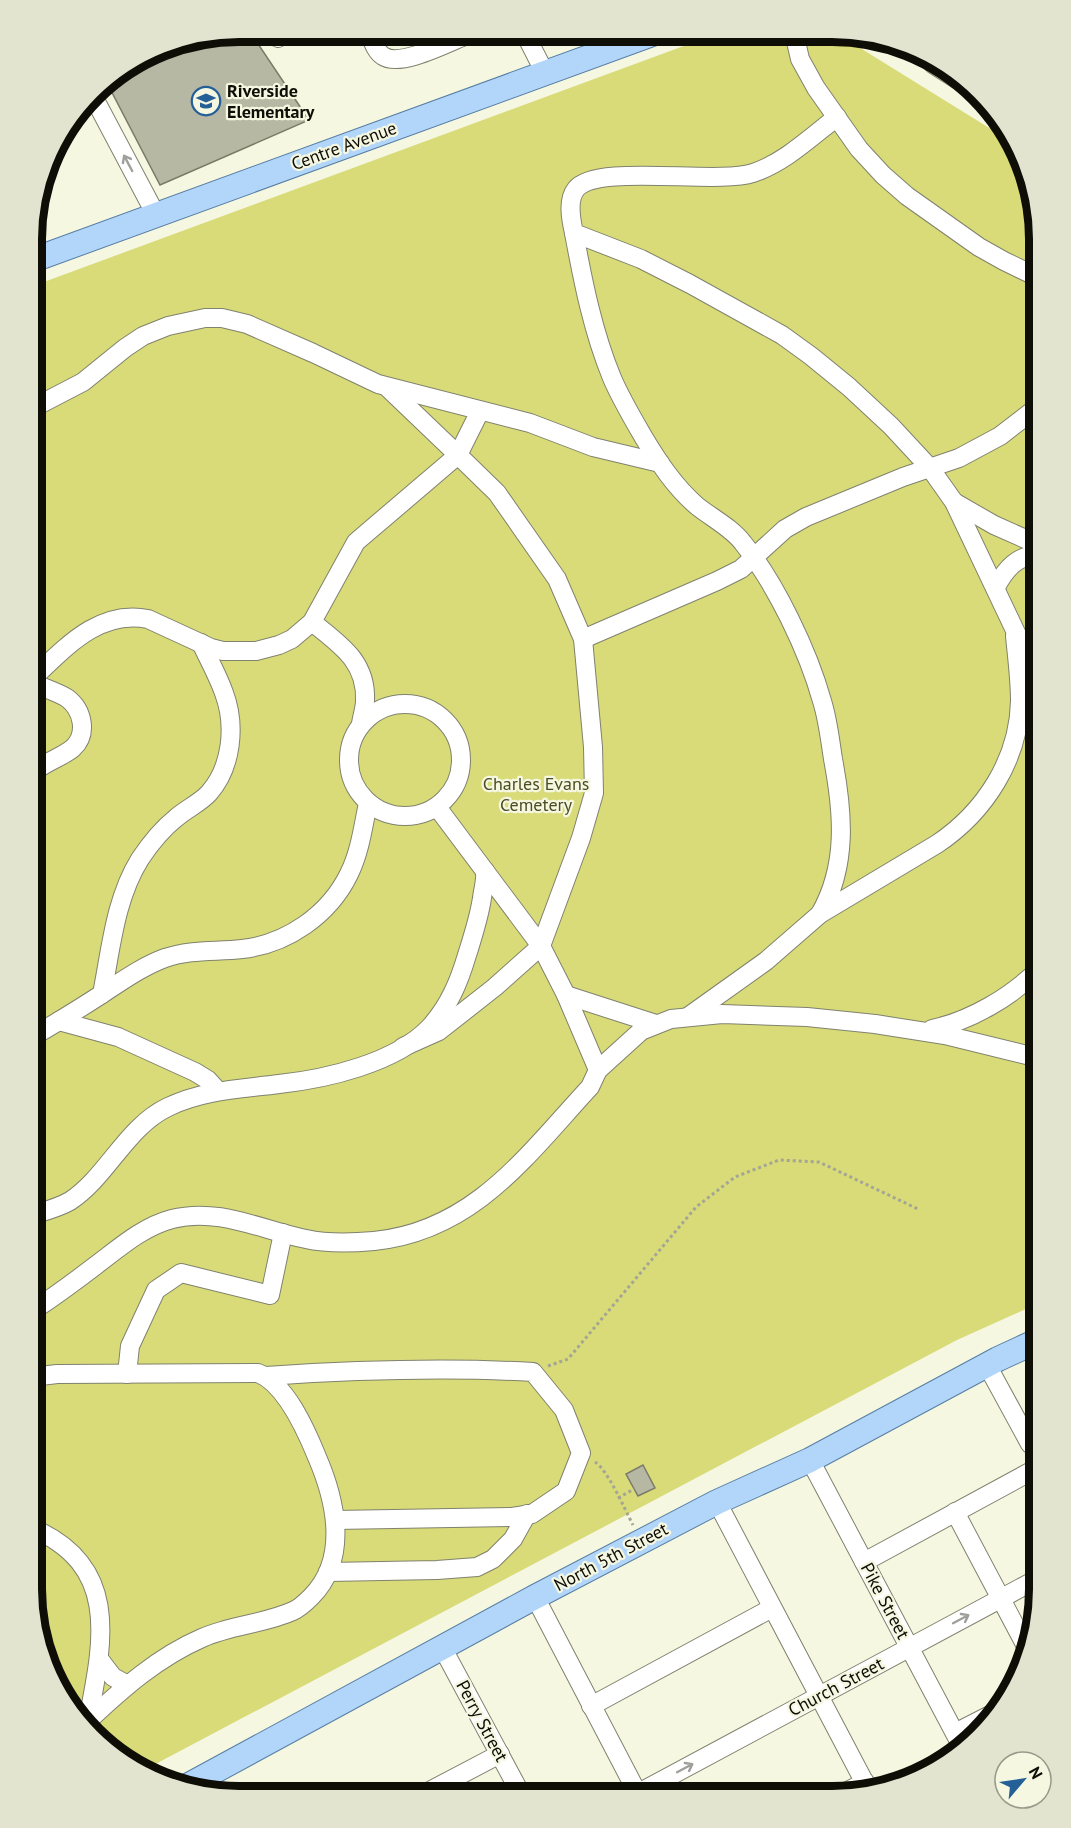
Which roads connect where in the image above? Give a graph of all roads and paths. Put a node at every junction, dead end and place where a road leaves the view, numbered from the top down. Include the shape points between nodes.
1 (374, 42) edge
2 (449, 42) edge
3 (529, 42) edge
4 (630, 42) edge
5 (796, 42) edge
6 (545, 73) junction
7 (97, 103) edge
8 (837, 117) junction
9 (156, 215) junction
10 (574, 233) junction
11 (42, 257) edge
12 (1029, 274) edge
13 (388, 387) junction
14 (42, 403) edge
15 (480, 411) junction
16 (1029, 414) edge
17 (458, 455) junction
18 (660, 463) junction
19 (930, 468) junction
20 (954, 502) junction
21 (1029, 541) edge
22 (1029, 555) edge
23 (754, 558) junction
24 (996, 586) junction
25 (312, 622) junction
26 (1014, 625) junction
27 (583, 639) junction
28 (201, 643) junction
29 (1029, 659) edge
30 (42, 670) edge
31 (42, 687) edge
32 (361, 724) junction
33 (42, 767) edge
34 (368, 803) junction
35 (437, 807) junction
36 (485, 871) junction
37 (820, 914) junction
38 (541, 946) junction
39 (1029, 978) edge
40 (102, 994) junction
41 (566, 995) junction
42 (688, 1016) junction
43 (59, 1021) junction
44 (656, 1024) junction
45 (42, 1031) edge
46 (922, 1031) junction
47 (403, 1047) junction
48 (1029, 1055) edge
49 (598, 1070) junction
50 (218, 1091) junction
51 (918, 1209) dead end
52 (42, 1212) edge
53 (283, 1233) junction
54 (42, 1305) edge
55 (1029, 1345) edge
56 (987, 1365) junction
57 (532, 1372) junction
58 (127, 1374) junction
59 (42, 1376) edge
60 (267, 1376) junction
61 (1029, 1441) edge
62 (579, 1457) junction
63 (810, 1460) junction
64 (1029, 1472) edge
65 (634, 1489) dead end
66 (618, 1498) junction
67 (717, 1502) junction
68 (955, 1512) junction
69 (527, 1514) junction
70 (335, 1520) junction
71 (42, 1532) edge
72 (642, 1541) junction
73 (864, 1562) junction
74 (328, 1572) junction
75 (1029, 1583) edge
76 (535, 1597) junction
77 (1000, 1598) junction
78 (772, 1608) junction
79 (1022, 1639) edge
80 (442, 1647) junction
81 (910, 1647) junction
82 (100, 1660) junction
83 (128, 1685) junction
84 (819, 1696) junction
85 (591, 1706) junction
86 (89, 1716) edge
87 (91, 1718) edge
88 (958, 1738) edge
89 (500, 1754) junction
90 (197, 1781) edge
91 (865, 1783) edge
92 (439, 1786) edge
93 (517, 1786) edge
94 (632, 1786) edge
95 (654, 1786) edge

1 - 2 street via 379,53 391,60
3 - 6 street
4 - 6 main road, Centre Avenue
5 - 8 street via 805,70
6 - 9 main road, Centre Avenue
9 -> 7 street
8 - 10 street via 784,158 752,174 610,176 589,180 575,190 572,199
8 - 12 street via 870,162 907,196 979,247
9 - 11 main road, Centre Avenue
10 - 18 street via 590,306 612,378
10 - 19 street via 641,259 782,336 849,387
13 - 14 street via 247,324 206,318 143,336 83,382
13 - 15 street
13 - 17 street
15 - 17 street
15 - 18 street via 530,423 593,447
16 - 19 street via 1000,436
17 - 25 street via 356,542
17 - 27 street via 497,493 550,570
18 - 23 street via 683,492 736,535
19 - 20 street
19 - 23 street via 806,517 785,529
20 - 21 street
20 - 24 street
22 - 24 street via 1014,562
23 - 27 street via 717,582
23 - 37 street via 806,654 822,702 839,789 840,854
24 - 26 street
25 - 28 street via 292,639 256,651 223,651
25 - 32 street via 354,659 364,690
26 - 29 street
26 - 37 street via 1020,701 1017,735 985,801 954,832
27 - 38 street via 594,793
28 - 30 street via 148,619 111,620 75,639
28 - 40 street via 225,695 231,735 227,758 209,793 167,826 130,876 116,919
31 - 33 street via 66,698 82,719 81,735 73,747
32 - 34 street via 351,741 349,770 356,789
32 - 35 street via 376,711 405,703 433,711 448,724 458,741 460,776 451,794
34 - 35 street via 385,814 404,817 419,816
34 - 40 street via 360,841 344,884 306,926 255,947 175,955 148,966
35 - 36 street
36 - 38 street
36 - 47 street via 481,913 459,980 429,1028
37 - 42 street via 766,961
38 - 41 street
38 - 47 street via 439,1031
39 - 46 street via 978,1012 955,1023
40 - 43 street
41 - 44 street
41 - 49 street
42 - 44 street
42 - 46 street via 807,1017
43 - 45 street
43 - 50 street via 118,1037 195,1072
44 - 49 street via 641,1031
46 - 48 street
47 - 50 street via 343,1072
49 - 53 street via 590,1087 503,1180 481,1200 453,1216 391,1239 357,1243 324,1242
50 - 52 street via 178,1102 154,1115 80,1193 59,1207
51 - 57 path via 819,1162 779,1160 735,1177 696,1207 568,1359
53 - 54 street via 219,1216 171,1220 133,1238
53 - 58 street via 270,1295 181,1273 156,1290 130,1346
55 - 56 main road, North 5th Street
56 - 61 street
56 - 63 main road, North 5th Street
57 - 60 street via 446,1368
57 - 62 street via 564,1410 581,1453
58 - 59 street
58 - 60 street
60 - 70 street via 289,1401 308,1435 326,1477
62 - 66 path via 598,1463
62 - 69 street via 566,1491
63 - 67 main road, North 5th Street
63 - 73 street, Pike Street
64 - 68 street
65 - 66 path
66 - 72 path
67 - 72 main road, North 5th Street
67 - 78 street
68 - 73 street
68 - 77 street
69 - 70 street
69 - 74 street via 513,1539 493,1559 477,1567
70 - 74 street via 335,1545
71 - 82 street via 78,1559 90,1580 100,1608
72 - 76 main road, North 5th Street
73 - 81 street, Pike Street
74 - 83 street via 323,1584 295,1611 202,1638 163,1659
75 - 77 street, Church Street
76 - 80 main road, North 5th Street
76 - 85 street
77 - 79 street
81 -> 77 street, Church Street
78 - 84 street
78 - 85 street
80 - 89 street, Perry Street
80 - 90 main road, North 5th Street
81 - 84 street, Church Street
81 - 88 street, Pike Street
82 - 83 street via 113,1677
82 - 86 street
83 - 87 street
84 - 91 street
95 -> 84 street, Church Street
85 - 94 street
89 - 92 street
89 - 93 street, Perry Street

